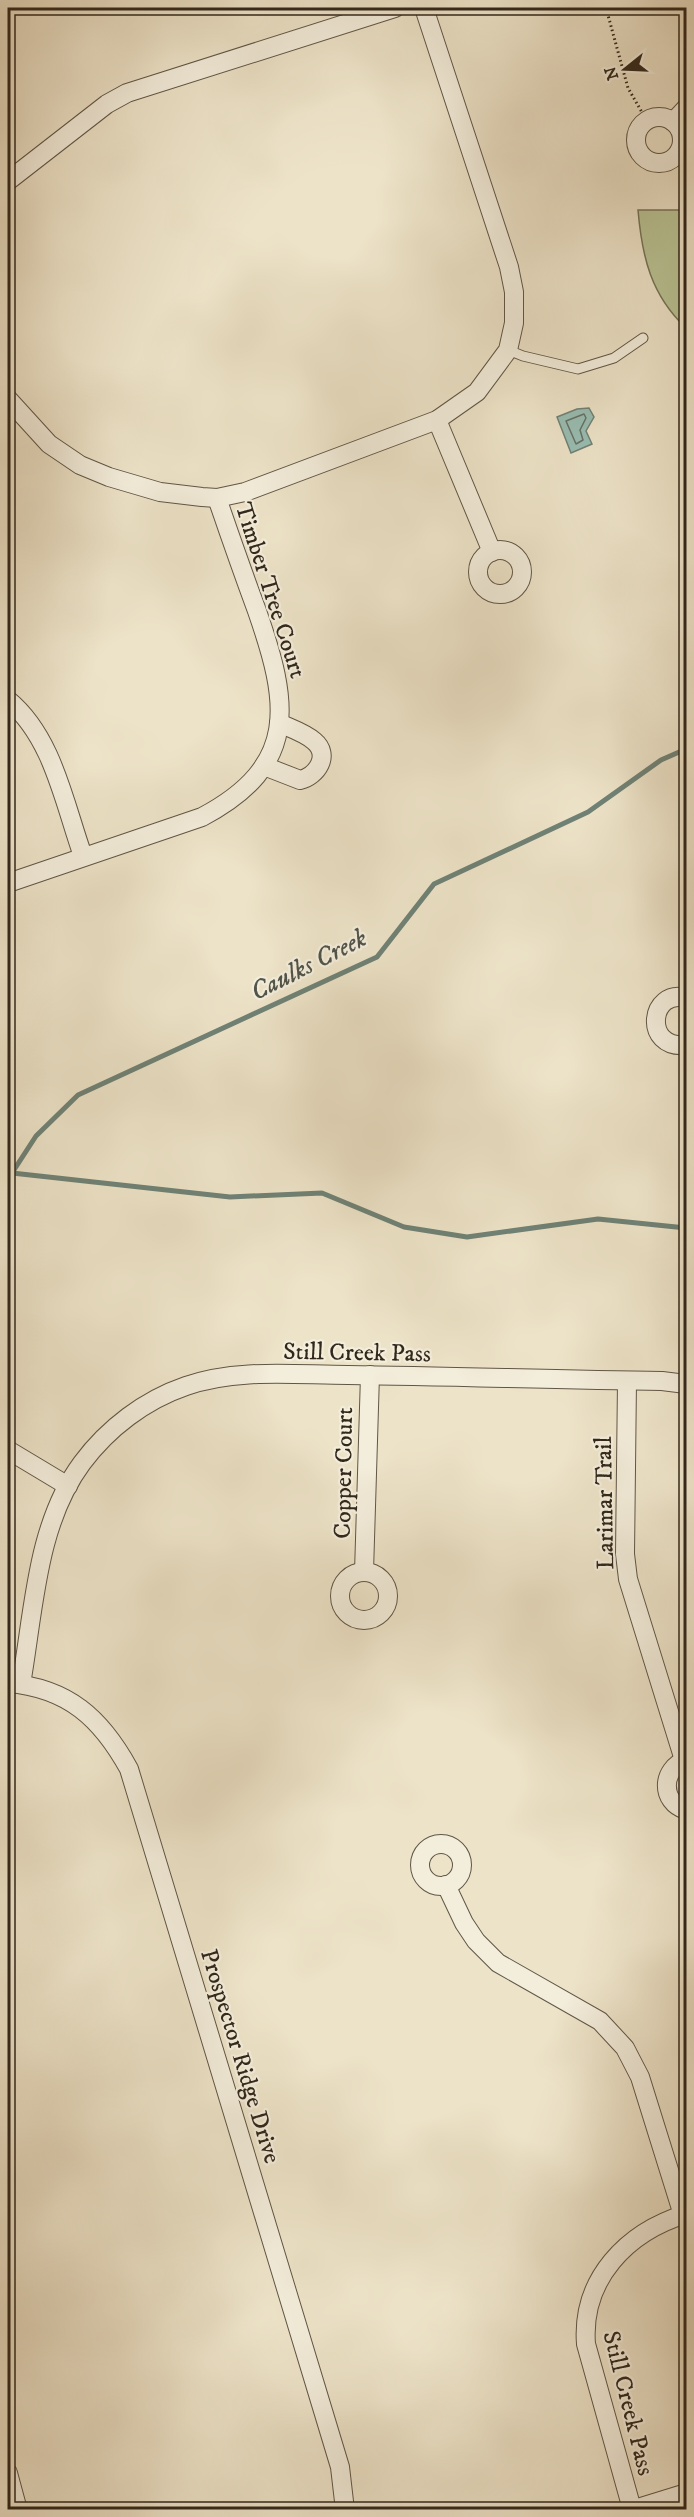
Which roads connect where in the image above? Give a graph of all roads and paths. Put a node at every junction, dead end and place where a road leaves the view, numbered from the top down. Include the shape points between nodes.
1 (395, 8) edge
2 (424, 8) edge
3 (606, 8) edge
4 (687, 108) edge
5 (647, 121) junction
6 (673, 122) junction
7 (8, 181) edge
8 (643, 338) dead end
9 (508, 350) junction
10 (8, 399) edge
11 (437, 420) junction
12 (217, 498) junction
13 (492, 552) dead end
14 (8, 700) edge
15 (279, 723) junction
16 (264, 766) junction
17 (83, 856) junction
18 (8, 883) edge
19 (687, 998) edge
20 (687, 1045) edge
21 (370, 1375) junction
22 (627, 1380) junction
23 (687, 1384) edge
24 (8, 1450) edge
25 (68, 1486) junction
26 (364, 1572) dead end
27 (14, 1684) edge
28 (685, 1760) edge
29 (687, 1810) edge
30 (446, 1885) dead end
31 (685, 2214) edge
32 (8, 2473) edge
33 (687, 2493) edge
34 (631, 2509) edge
35 (18, 2510) edge
36 (345, 2510) edge

1 - 7 street via 127,93 107,104
2 - 9 street via 509,267 514,323
3 - 5 path via 628,88
4 - 6 street
5 - 6 street via 665,117
5 - 6 street via 636,141 644,156 658,163 670,160 680,148 681,132
8 - 9 lane via 614,358 578,369
9 - 11 street via 477,392
10 - 12 street via 49,444 80,465 160,492
11 - 12 street via 245,492
11 - 13 street
12 - 15 street, Timber Tree Court via 271,651 281,705
14 - 17 street via 24,714 40,740
15 - 16 street, Timber Tree Court via 272,754
15 - 16 street via 315,741 322,755 321,763 314,774 300,780
16 - 17 street, Timber Tree Court via 227,804 202,817
17 - 18 street, Timber Tree Court
19 - 20 street via 666,1001 656,1015 658,1032 669,1043
21 - 22 street, Still Creek Pass
21 - 25 street, Still Creek Pass via 238,1375 186,1386 160,1397 117,1425 81,1463
21 - 26 street, Copper Court
22 - 23 street, Still Creek Pass
22 - 28 street, Larimar Trail via 627,1571
24 - 25 street
25 - 27 street, Still Creek Pass via 47,1535
27 - 36 street, Prospector Ridge Drive via 56,1695 83,1710 103,1727 129,1769 340,2468
28 - 29 street via 672,1768 666,1782 671,1801
30 - 31 street via 476,1941 498,1963 600,2021 626,2048 640,2077
31 - 34 street, Still Creek Pass via 641,2233 623,2247 598,2282 584,2322 586,2344
32 - 35 street
33 - 34 street

